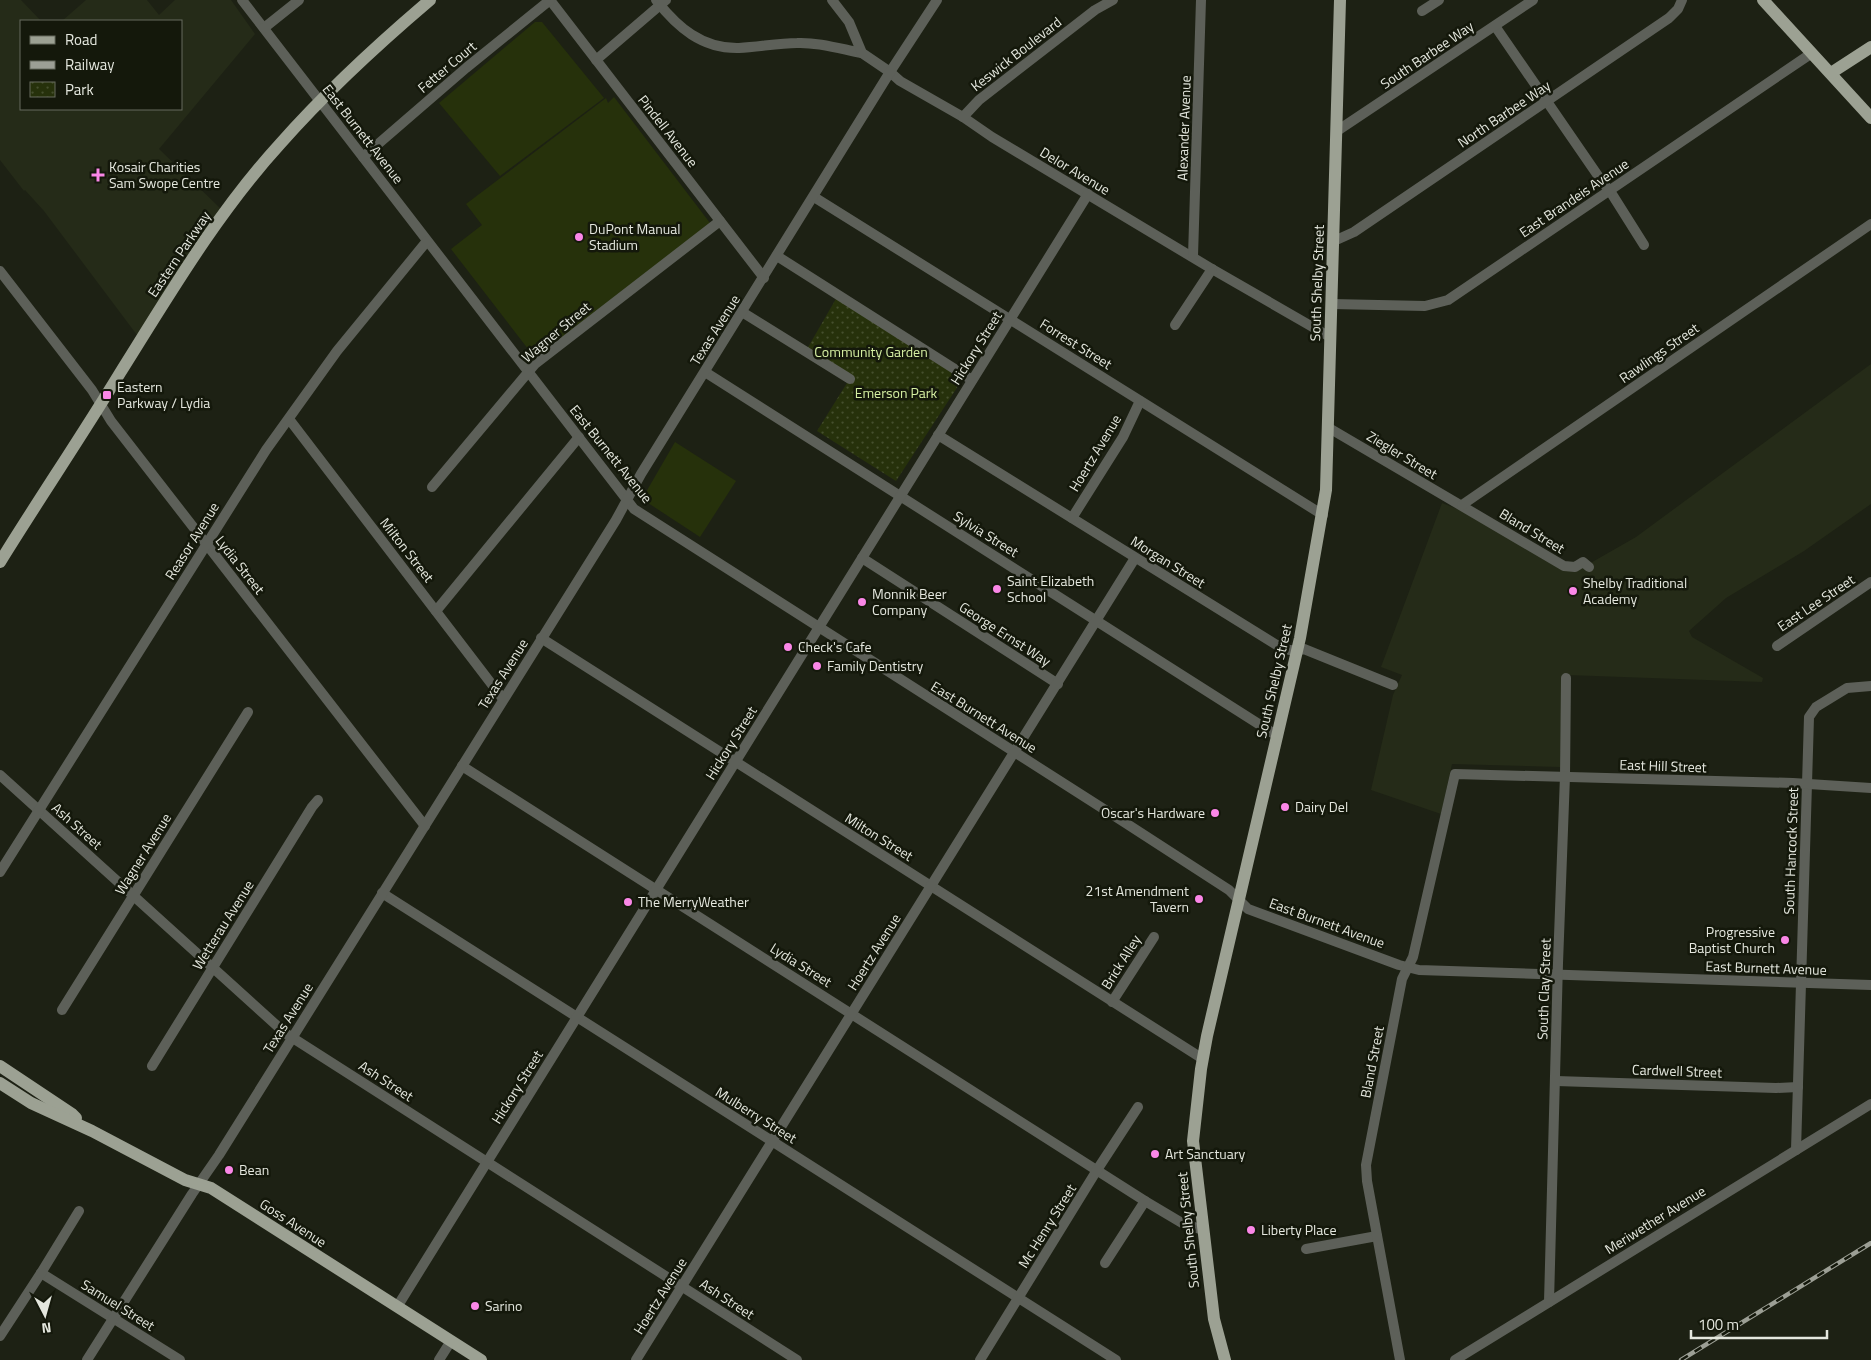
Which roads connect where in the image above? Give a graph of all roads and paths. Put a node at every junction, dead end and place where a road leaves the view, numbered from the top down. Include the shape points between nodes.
1 (242, 0) edge
2 (299, 0) edge
3 (430, 0) edge
4 (550, 0) edge
5 (832, 0) edge
6 (937, 0) edge
7 (1113, 0) edge
8 (1201, 0) edge
9 (1340, 0) edge
10 (1439, 0) edge
11 (1533, 0) edge
12 (1682, 0) edge
13 (1763, 0) edge
14 (661, 2) edge
15 (1422, 11) dead end
16 (1495, 26) junction
17 (264, 28) junction
18 (1871, 47) edge
19 (862, 53) junction
20 (1812, 53) junction
21 (596, 60) junction
22 (890, 72) junction
23 (1831, 73) junction
24 (320, 102) junction
25 (1547, 102) junction
26 (963, 117) junction
27 (1871, 118) edge
28 (1337, 131) junction
29 (363, 157) junction
30 (1610, 191) junction
31 (1088, 194) junction
32 (814, 197) junction
33 (720, 221) junction
34 (1871, 224) edge
35 (428, 241) junction
36 (1334, 241) junction
37 (1644, 245) dead end
38 (777, 256) junction
39 (1193, 256) junction
40 (1212, 269) junction
41 (0, 271) edge
42 (764, 278) junction
43 (1332, 304) junction
44 (742, 312) junction
45 (1010, 320) junction
46 (1175, 325) dead end
47 (1330, 337) junction
48 (529, 372) junction
49 (705, 372) junction
50 (850, 379) dead end
51 (972, 380) junction
52 (1140, 401) junction
53 (100, 405) junction
54 (289, 419) junction
55 (1328, 428) junction
56 (938, 435) junction
57 (579, 437) junction
58 (432, 487) dead end
59 (900, 496) junction
60 (627, 499) junction
61 (1462, 505) junction
62 (1322, 515) junction
63 (1072, 518) junction
64 (206, 544) junction
65 (862, 558) junction
66 (1135, 558) junction
67 (0, 562) edge
68 (1589, 567) dead end
69 (1871, 582) edge
70 (436, 611) junction
71 (1096, 621) junction
72 (818, 628) junction
73 (542, 638) junction
74 (1777, 646) dead end
75 (1297, 652) junction
76 (1566, 678) dead end
77 (1058, 684) junction
78 (1393, 685) dead end
79 (1871, 686) edge
80 (503, 699) junction
81 (248, 712) dead end
82 (1276, 735) junction
83 (1015, 753) junction
84 (735, 762) junction
85 (462, 766) junction
86 (1455, 774) joint
87 (0, 775) edge
88 (1565, 776) junction
89 (1807, 785) junction
90 (1871, 788) edge
91 (318, 800) dead end
92 (39, 810) junction
93 (424, 826) junction
94 (0, 872) edge
95 (931, 887) junction
96 (656, 889) junction
97 (382, 893) junction
98 (134, 896) junction
99 (1239, 900) junction
100 (1154, 937) dead end
101 (213, 967) junction
102 (1408, 968) junction
103 (1558, 975) junction
104 (1801, 983) junction
105 (1871, 985) edge
106 (1112, 1002) junction
107 (62, 1010) dead end
108 (852, 1014) junction
109 (577, 1017) junction
110 (292, 1037) junction
111 (1203, 1059) junction
112 (0, 1066) edge
113 (152, 1066) dead end
114 (1556, 1081) junction
115 (0, 1083) edge
116 (1798, 1088) junction
117 (1871, 1104) edge
118 (1138, 1107) dead end
119 (82, 1126) junction
120 (772, 1142) junction
121 (1796, 1150) junction
122 (487, 1162) junction
123 (1097, 1170) junction
124 (199, 1184) junction
125 (1144, 1201) junction
126 (79, 1211) dead end
127 (1203, 1230) junction
128 (1377, 1236) junction
129 (1306, 1249) dead end
130 (1105, 1263) dead end
131 (41, 1273) junction
132 (682, 1286) junction
133 (1019, 1298) junction
134 (1549, 1302) junction
135 (397, 1307) junction
136 (114, 1317) junction
137 (0, 1336) edge
138 (451, 1341) junction
139 (87, 1360) edge
140 (180, 1360) edge
141 (439, 1360) edge
142 (481, 1360) edge
143 (636, 1360) edge
144 (796, 1360) edge
145 (980, 1360) edge
146 (1116, 1360) edge
147 (1225, 1360) edge
148 (1400, 1360) edge
149 (1455, 1360) edge

1 - 17 street, East Burnett Avenue
2 - 17 street
3 - 24 main road, Eastern Parkway via 376,46
4 - 21 street, Pindell Avenue
4 - 29 street, Fetter Court
5 - 19 street via 849,22
6 - 22 street, Texas Avenue
7 - 26 street, Keswick Boulevard via 1095,10 979,100
8 - 39 street, Alexander Avenue
9 - 28 main road, South Shelby Street
10 - 15 street
11 - 16 street, South Barbee Way
12 - 25 street, North Barbee Way via 1669,18
13 - 20 main road
14 - 19 street via 684,31 716,46 738,48 800,42
14 - 21 street
16 - 25 street
16 - 28 street, South Barbee Way
17 - 24 street, East Burnett Avenue
18 - 23 main road
19 - 22 street, Delor Avenue
20 - 23 main road
20 - 30 street, East Brandeis Avenue
21 - 33 street, Pindell Avenue
22 - 26 street, Delor Avenue via 900,82
22 - 32 street, Texas Avenue
23 - 27 main road
24 - 29 street, East Burnett Avenue
24 - 53 main road, Eastern Parkway via 279,145 214,228 178,279
25 - 30 street
25 - 36 street, North Barbee Way via 1354,232
26 - 31 street, Delor Avenue
28 - 36 main road, South Shelby Street
29 - 35 street, East Burnett Avenue
30 - 37 street
30 - 43 street, East Brandeis Avenue via 1448,300 1425,306
31 - 39 street, Delor Avenue
31 - 45 street, Hickory Street
32 - 38 street, Texas Avenue
32 - 45 street, Forrest Street
33 - 42 street, Pindell Avenue
33 - 48 street, Wagner Street via 535,364
34 - 61 street, Rawlings Street
35 - 48 street, East Burnett Avenue
35 - 54 street, Reasor Avenue via 338,351
36 - 43 main road, South Shelby Street
38 - 42 street, Texas Avenue
38 - 51 street
39 - 40 street, Delor Avenue
40 - 46 street
40 - 47 street, Delor Avenue
41 - 53 street, Lydia Street via 92,390
42 - 44 street, Texas Avenue
43 - 47 main road, South Shelby Street
44 - 49 street, Texas Avenue
44 - 50 street
45 - 51 street, Hickory Street
45 - 52 street, Forrest Street
47 - 55 main road, South Shelby Street
48 - 57 street, East Burnett Avenue
48 - 58 street, Wagner Street
49 - 59 street, Sylvia Street
49 - 60 street, Texas Avenue
51 - 56 street, Hickory Street
52 - 62 street, Forrest Street
52 - 63 street, Hoertz Avenue via 1123,437
53 - 64 street, Lydia Street
53 - 67 main road, Eastern Parkway
54 - 64 street, Reasor Avenue
54 - 70 street, Milton Street
55 - 61 street, Ziegler Street
55 - 62 main road, South Shelby Street
56 - 59 street, Hickory Street
56 - 63 street, Morgan Street
57 - 60 street, East Burnett Avenue
57 - 70 street
59 - 65 street, Hickory Street
59 - 71 street, Sylvia Street
60 - 72 street, East Burnett Avenue via 634,509 658,526
60 - 73 street, Texas Avenue
61 - 68 street, Bland Street via 1564,566 1575,567 1584,562
62 - 75 main road, South Shelby Street
63 - 66 street, Morgan Street
64 - 92 street, Reasor Avenue
64 - 93 street, Lydia Street
65 - 72 street, Hickory Street
65 - 77 street, George Ernst Way
66 - 71 street, Hoertz Avenue
66 - 75 street, Morgan Street via 1283,649
69 - 74 street, East Lee Street
70 - 80 street, Milton Street
71 - 77 street, Hoertz Avenue
71 - 82 street, Sylvia Street
72 - 83 street, East Burnett Avenue
72 - 84 street, Hickory Street
73 - 80 street, Texas Avenue
73 - 84 street, Milton Street
75 - 78 street, Morgan Street via 1304,649 1322,655
75 - 82 main road, South Shelby Street
76 - 88 street, South Clay Street
77 - 83 street, Hoertz Avenue
79 - 89 street, South Hancock Street via 1844,689 1811,712
80 - 85 street, Texas Avenue
81 - 98 street, Wagner Avenue
82 - 99 main road, South Shelby Street
83 - 95 street, Hoertz Avenue
83 - 99 street, East Burnett Avenue via 1221,885
84 - 95 street, Milton Street
84 - 96 street, Hickory Street
85 - 93 street, Texas Avenue
85 - 96 street, Lydia Street
86 - 88 street, East Hill Street
86 - 102 street, Bland Street
87 - 92 street, Ash Street
88 - 89 street, East Hill Street
88 - 103 street, South Clay Street
89 - 90 street, East Hill Street
89 - 104 street, South Hancock Street
91 - 101 street, Wetterau Avenue
92 - 94 street, Reasor Avenue
92 - 98 street, Ash Street
93 - 97 street, Texas Avenue
95 - 106 street, Milton Street
95 - 108 street, Hoertz Avenue
96 - 108 street, Lydia Street
96 - 109 street, Hickory Street
97 - 109 street, Mulberry Street
97 - 110 street, Texas Avenue
98 - 101 street, Ash Street
98 - 107 street, Wagner Avenue
99 - 102 street, East Burnett Avenue via 1248,909
99 - 111 main road, South Shelby Street
100 - 106 street, Brick Alley
101 - 110 street, Ash Street
101 - 113 street, Wetterau Avenue
102 - 103 street, East Burnett Avenue
102 - 128 street, Bland Street via 1402,979 1366,1165
103 - 104 street, East Burnett Avenue
103 - 114 street, South Clay Street
104 - 105 street, East Burnett Avenue
104 - 116 street, South Hancock Street
106 - 111 street, Milton Street
108 - 120 street, Hoertz Avenue
108 - 123 street, Lydia Street
109 - 120 street, Mulberry Street
109 - 122 street, Hickory Street
110 - 122 street, Ash Street
110 - 124 street, Texas Avenue
111 - 127 main road, South Shelby Street via 1193,1134
112 - 119 main road, Goss Avenue via 72,1114
114 - 116 street, Cardwell Street
114 - 134 street, South Clay Street
115 - 119 main road, Goss Avenue
116 - 121 street, South Hancock Street
117 - 121 street, Meriwether Avenue
118 - 123 street, Mc Henry Street
119 - 124 main road, Goss Avenue via 185,1180
120 - 132 street, Hoertz Avenue
120 - 133 street, Mulberry Street
121 - 134 street, Meriwether Avenue
122 - 132 street, Ash Street
122 - 135 street, Hickory Street
123 - 125 street, Lydia Street
123 - 133 street, Mc Henry Street
124 - 135 main road, Goss Avenue
124 - 136 street, Texas Avenue
125 - 127 street, Lydia Street via 1182,1223
125 - 130 street
126 - 131 street
127 - 147 main road, South Shelby Street via 1214,1319
128 - 129 street
128 - 148 street, Bland Street
131 - 136 street, Samuel Street
131 - 137 street
132 - 143 street, Hoertz Avenue
132 - 144 street, Ash Street
133 - 145 street, Mc Henry Street
133 - 146 street, Mulberry Street
134 - 149 street, Meriwether Avenue
135 - 138 main road, Goss Avenue
136 - 139 street, Texas Avenue
136 - 140 street, Samuel Street
138 - 141 street
138 - 142 main road, Goss Avenue

